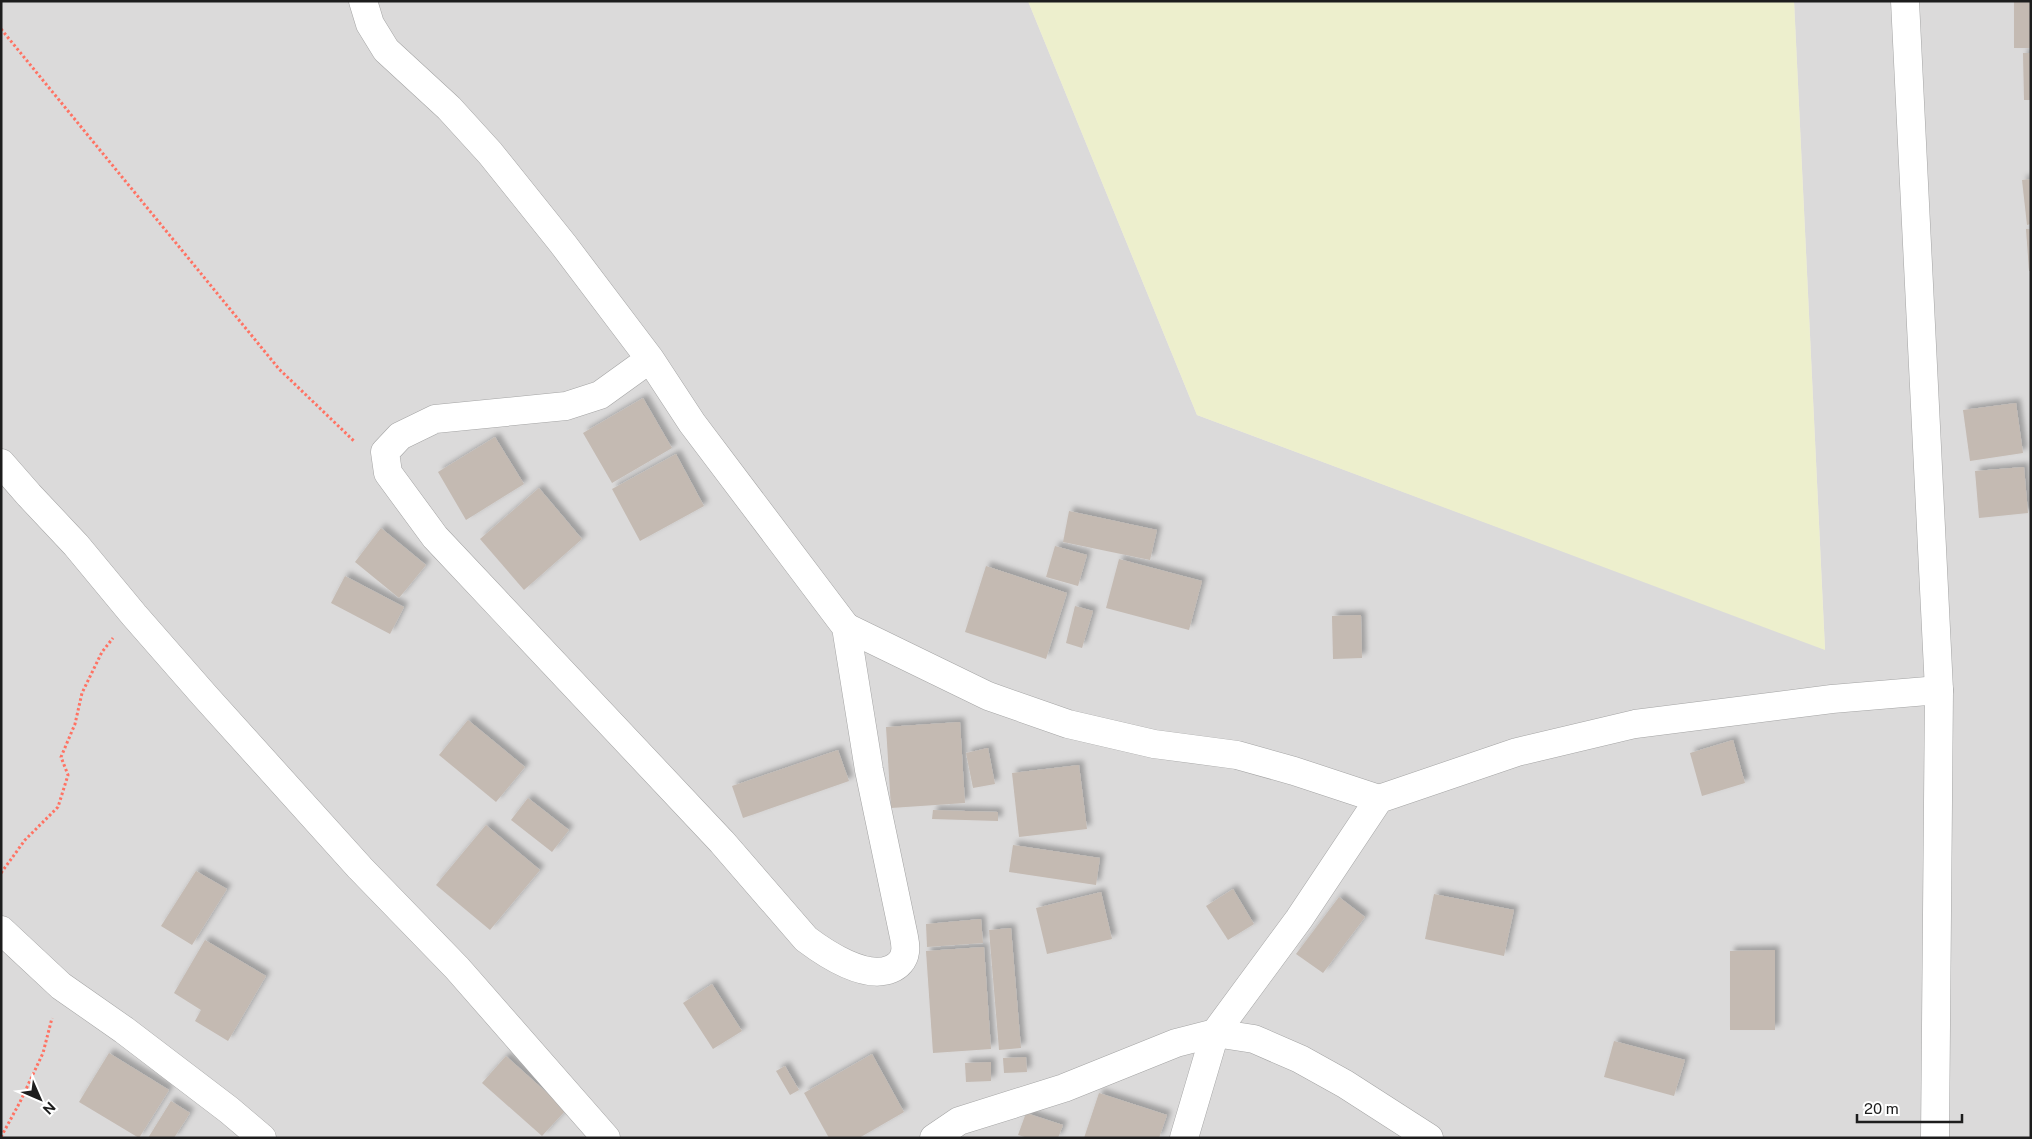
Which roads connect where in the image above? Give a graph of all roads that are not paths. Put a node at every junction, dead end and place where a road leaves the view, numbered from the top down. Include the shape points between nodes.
1 (363, 1) edge
2 (1905, 1) edge
3 (650, 359) junction
4 (1, 463) edge
5 (846, 627) junction
6 (1939, 690) junction
7 (1379, 799) junction
8 (1, 930) edge
9 (1215, 1033) junction
10 (262, 1138) edge
11 (606, 1138) edge
12 (934, 1138) edge
13 (1184, 1138) edge
14 (1429, 1138) edge
15 (1935, 1138) edge

1 - 3 street via 370,24 386,50 449,108 490,153
2 - 6 street
3 - 5 street via 692,423
3 - 5 street via 600,395 566,406 435,419 400,436 385,452 388,473 435,537 722,842 806,939 863,971 884,972 898,966 905,954 904,937 869,770
4 - 11 street via 360,868 457,968
5 - 7 street via 988,696 1068,724 1154,744 1237,755
6 - 7 street via 1832,698 1635,724 1517,752
6 - 15 street
7 - 9 street via 1299,919
8 - 10 street via 61,986 230,1110
9 - 12 street via 1176,1044 1064,1088 959,1121
9 - 13 street
9 - 14 street via 1254,1039 1300,1059 1346,1084

